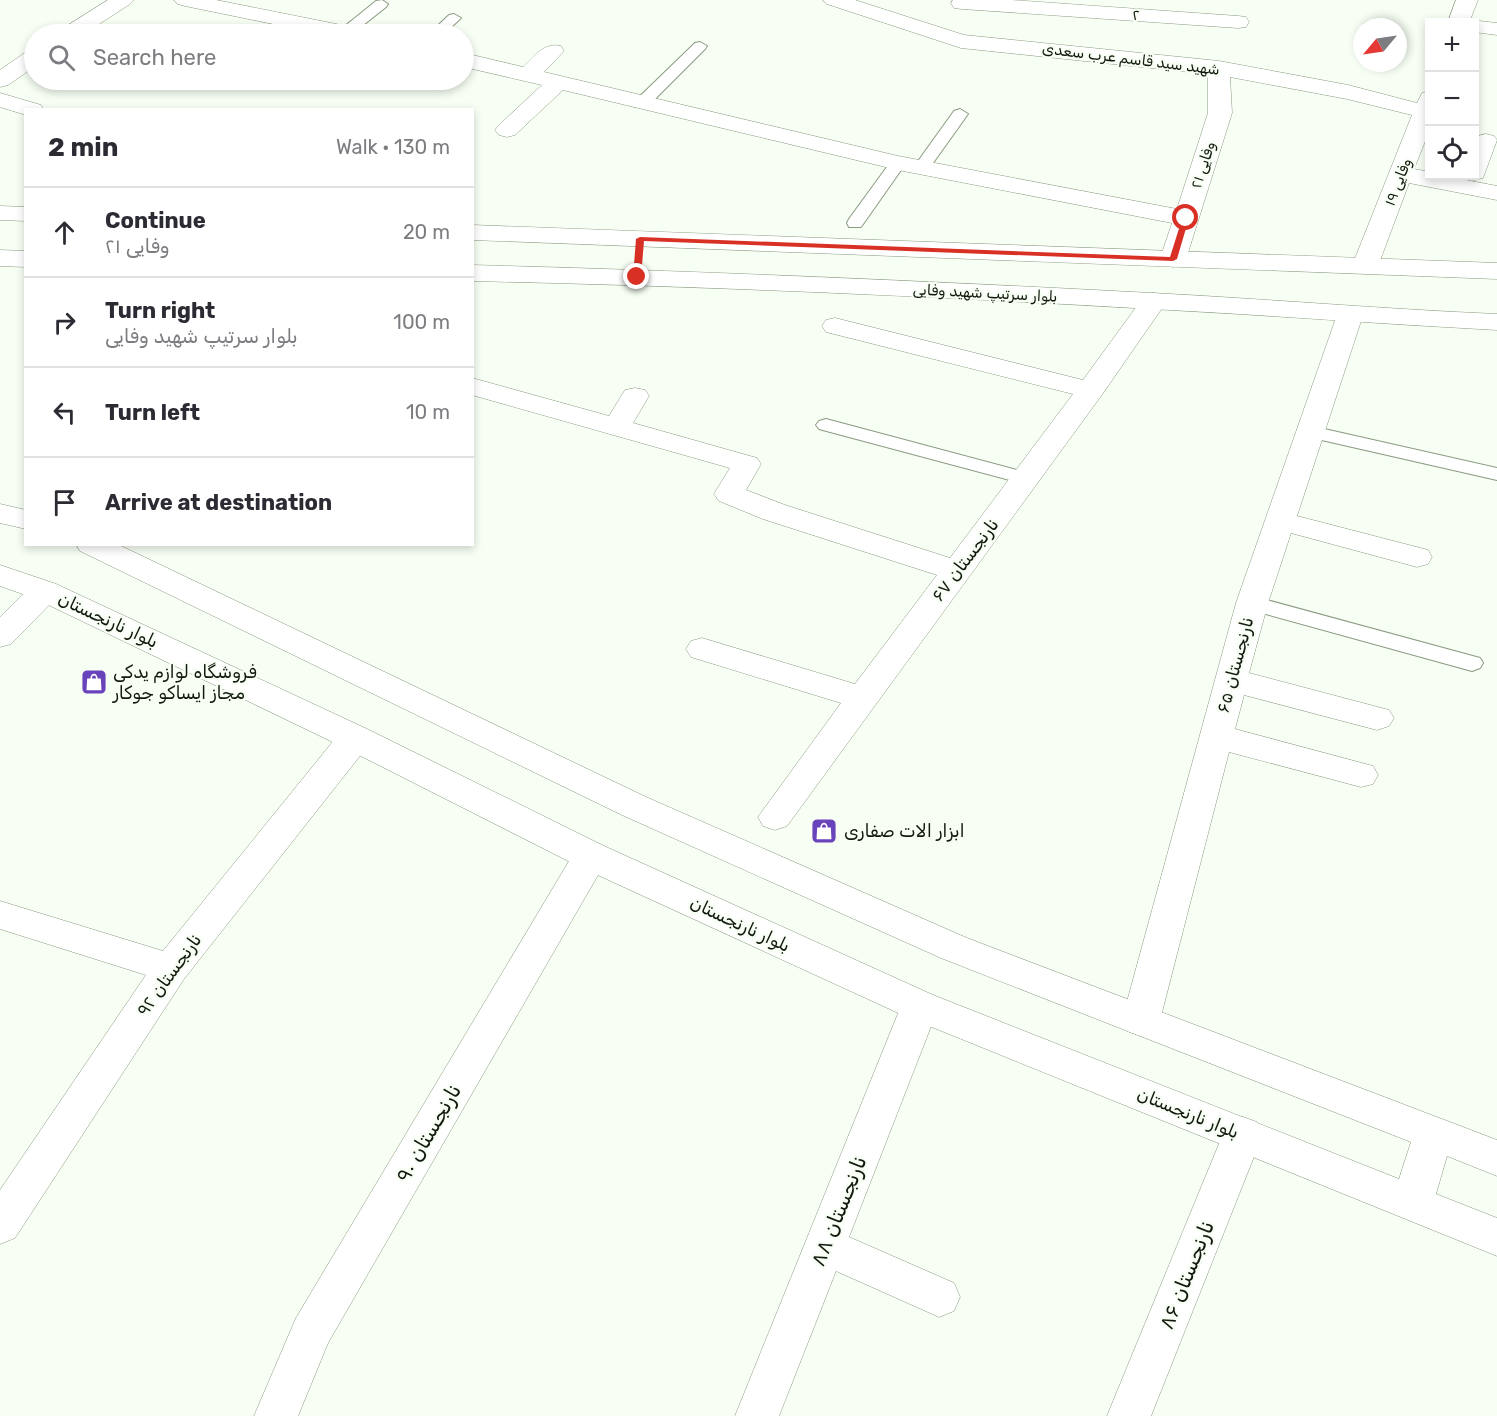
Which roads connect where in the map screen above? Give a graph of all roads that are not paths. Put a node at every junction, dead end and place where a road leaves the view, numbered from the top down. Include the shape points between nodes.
1 (123, 0) edge
2 (185, 0) edge
3 (834, 0) edge
4 (1467, 0) edge
5 (962, 1) edge
6 (381, 4) dead end
7 (454, 18) dead end
8 (1460, 18) edge
9 (1238, 22) dead end
10 (86, 24) edge
11 (300, 24) edge
12 (359, 24) edge
13 (447, 24) edge
14 (1479, 26) edge
15 (1497, 29) edge
16 (961, 41) junction
17 (700, 46) dead end
18 (553, 51) dead end
19 (474, 63) edge
20 (24, 64) edge
21 (1219, 68) junction
22 (526, 76) junction
23 (0, 80) edge
24 (558, 83) junction
25 (0, 100) edge
26 (641, 104) junction
27 (1425, 107) edge
28 (26, 108) edge
29 (960, 114) dead end
30 (1425, 115) edge
31 (1489, 127) edge
32 (507, 130) dead end
33 (1479, 160) edge
34 (898, 163) junction
35 (922, 167) junction
36 (1401, 174) junction
37 (1425, 176) edge
38 (1475, 180) edge
39 (1497, 193) edge
40 (0, 213) edge
41 (24, 214) edge
42 (1186, 218) junction
43 (855, 223) dead end
44 (474, 232) edge
45 (640, 239) junction
46 (0, 258) edge
47 (1173, 259) junction
48 (24, 260) edge
49 (1365, 266) junction
50 (1497, 271) edge
51 (474, 273) edge
52 (637, 277) junction
53 (1154, 300) junction
54 (1350, 315) junction
55 (1497, 322) edge
56 (835, 326) dead end
57 (474, 387) edge
58 (1091, 390) junction
59 (635, 396) dead end
60 (826, 425) dead end
61 (616, 427) junction
62 (1311, 432) junction
63 (1497, 474) edge
64 (1025, 478) junction
65 (0, 513) edge
66 (24, 519) edge
67 (1281, 521) junction
68 (95, 546) edge
69 (1418, 557) dead end
70 (958, 571) junction
71 (0, 575) edge
72 (45, 591) junction
73 (1252, 603) junction
74 (0, 636) edge
75 (702, 649) dead end
76 (1472, 663) dead end
77 (1231, 680) junction
78 (861, 697) junction
79 (1377, 718) dead end
80 (1216, 736) junction
81 (355, 738) junction
82 (1361, 775) dead end
83 (775, 817) dead end
84 (591, 856) junction
85 (0, 915) edge
86 (171, 968) junction
87 (920, 1006) junction
88 (1142, 1020) junction
89 (1243, 1134) junction
90 (1434, 1134) junction
91 (1497, 1158) edge
92 (1412, 1203) junction
93 (5, 1208) edge
94 (1497, 1237) edge
95 (824, 1246) junction
96 (939, 1297) dead end
97 (276, 1416) edge
98 (757, 1416) edge
99 (1129, 1416) edge

1 - 10 street
2 - 11 street
3 - 16 street, شهید سید قاسم عرب سعدی
4 - 8 street
5 - 9 street, ۲
5 - 16 street
6 - 12 lane
7 - 13 lane
14 - 15 street
16 - 21 street, شهید سید قاسم عرب سعدی
17 - 26 lane
18 - 22 street
19 - 22 street
20 - 23 street
21 - 27 street, شهید سید قاسم عرب سعدی
21 - 42 street, وفایی ۲۱ via 1220,113
22 - 24 street
24 - 26 street
24 - 32 street
25 - 28 street
26 - 34 street
29 - 35 lane
30 - 36 street, وفایی ۱۹
31 - 33 street
34 - 35 street
34 - 43 lane
35 - 42 street
36 - 37 street
36 - 49 street, وفایی ۱۹
38 - 39 street
40 - 41 street
42 - 47 street, وفایی ۲۱
44 - 45 street
45 - 47 street
45 - 52 street
46 - 48 street
47 - 49 street
49 - 50 street
51 - 52 street, بلوار سرتیپ شهید وفایی
52 - 53 street, بلوار سرتیپ شهید وفایی
53 - 54 street, بلوار سرتیپ شهید وفایی
53 - 58 street, نارنجستان ۶۷
54 - 55 street, بلوار سرتیپ شهید وفایی
54 - 62 street, نارنجستان ۶۵
56 - 58 street
57 - 61 street
58 - 64 street, نارنجستان ۶۷
59 - 61 street
60 - 64 lane
61 - 70 street via 747,464 729,494
62 - 63 lane
62 - 67 street, نارنجستان ۶۵
64 - 70 street, نارنجستان ۶۷
65 - 66 street
67 - 69 street
67 - 73 street, نارنجستان ۶۵
68 - 88 street via 634,806 954,948
70 - 78 street, نارنجستان ۶۷
71 - 72 street, بلوار نارنجستان
72 - 74 street
72 - 81 street, بلوار نارنجستان
73 - 76 lane
73 - 77 street, نارنجستان ۶۵
75 - 78 street
77 - 79 street
77 - 80 street, نارنجستان ۶۵
78 - 83 street, نارنجستان ۶۷
80 - 82 street
80 - 88 street, نارنجستان ۶۵
81 - 84 street, بلوار نارنجستان
81 - 86 street, نارنجستان ۹۲
84 - 87 street, بلوار نارنجستان
84 - 97 street, نارنجستان ۹۰ via 311,1332
85 - 86 street
86 - 93 street, نارنجستان ۹۲
87 - 89 street, بلوار نارنجستان
87 - 95 street, نارنجستان ۸۸
88 - 90 street
89 - 92 street, بلوار نارنجستان
89 - 99 street, نارنجستان ۸۶
90 - 91 street
90 - 92 street
92 - 94 street, بلوار نارنجستان
95 - 96 street
95 - 98 street, نارنجستان ۸۸

